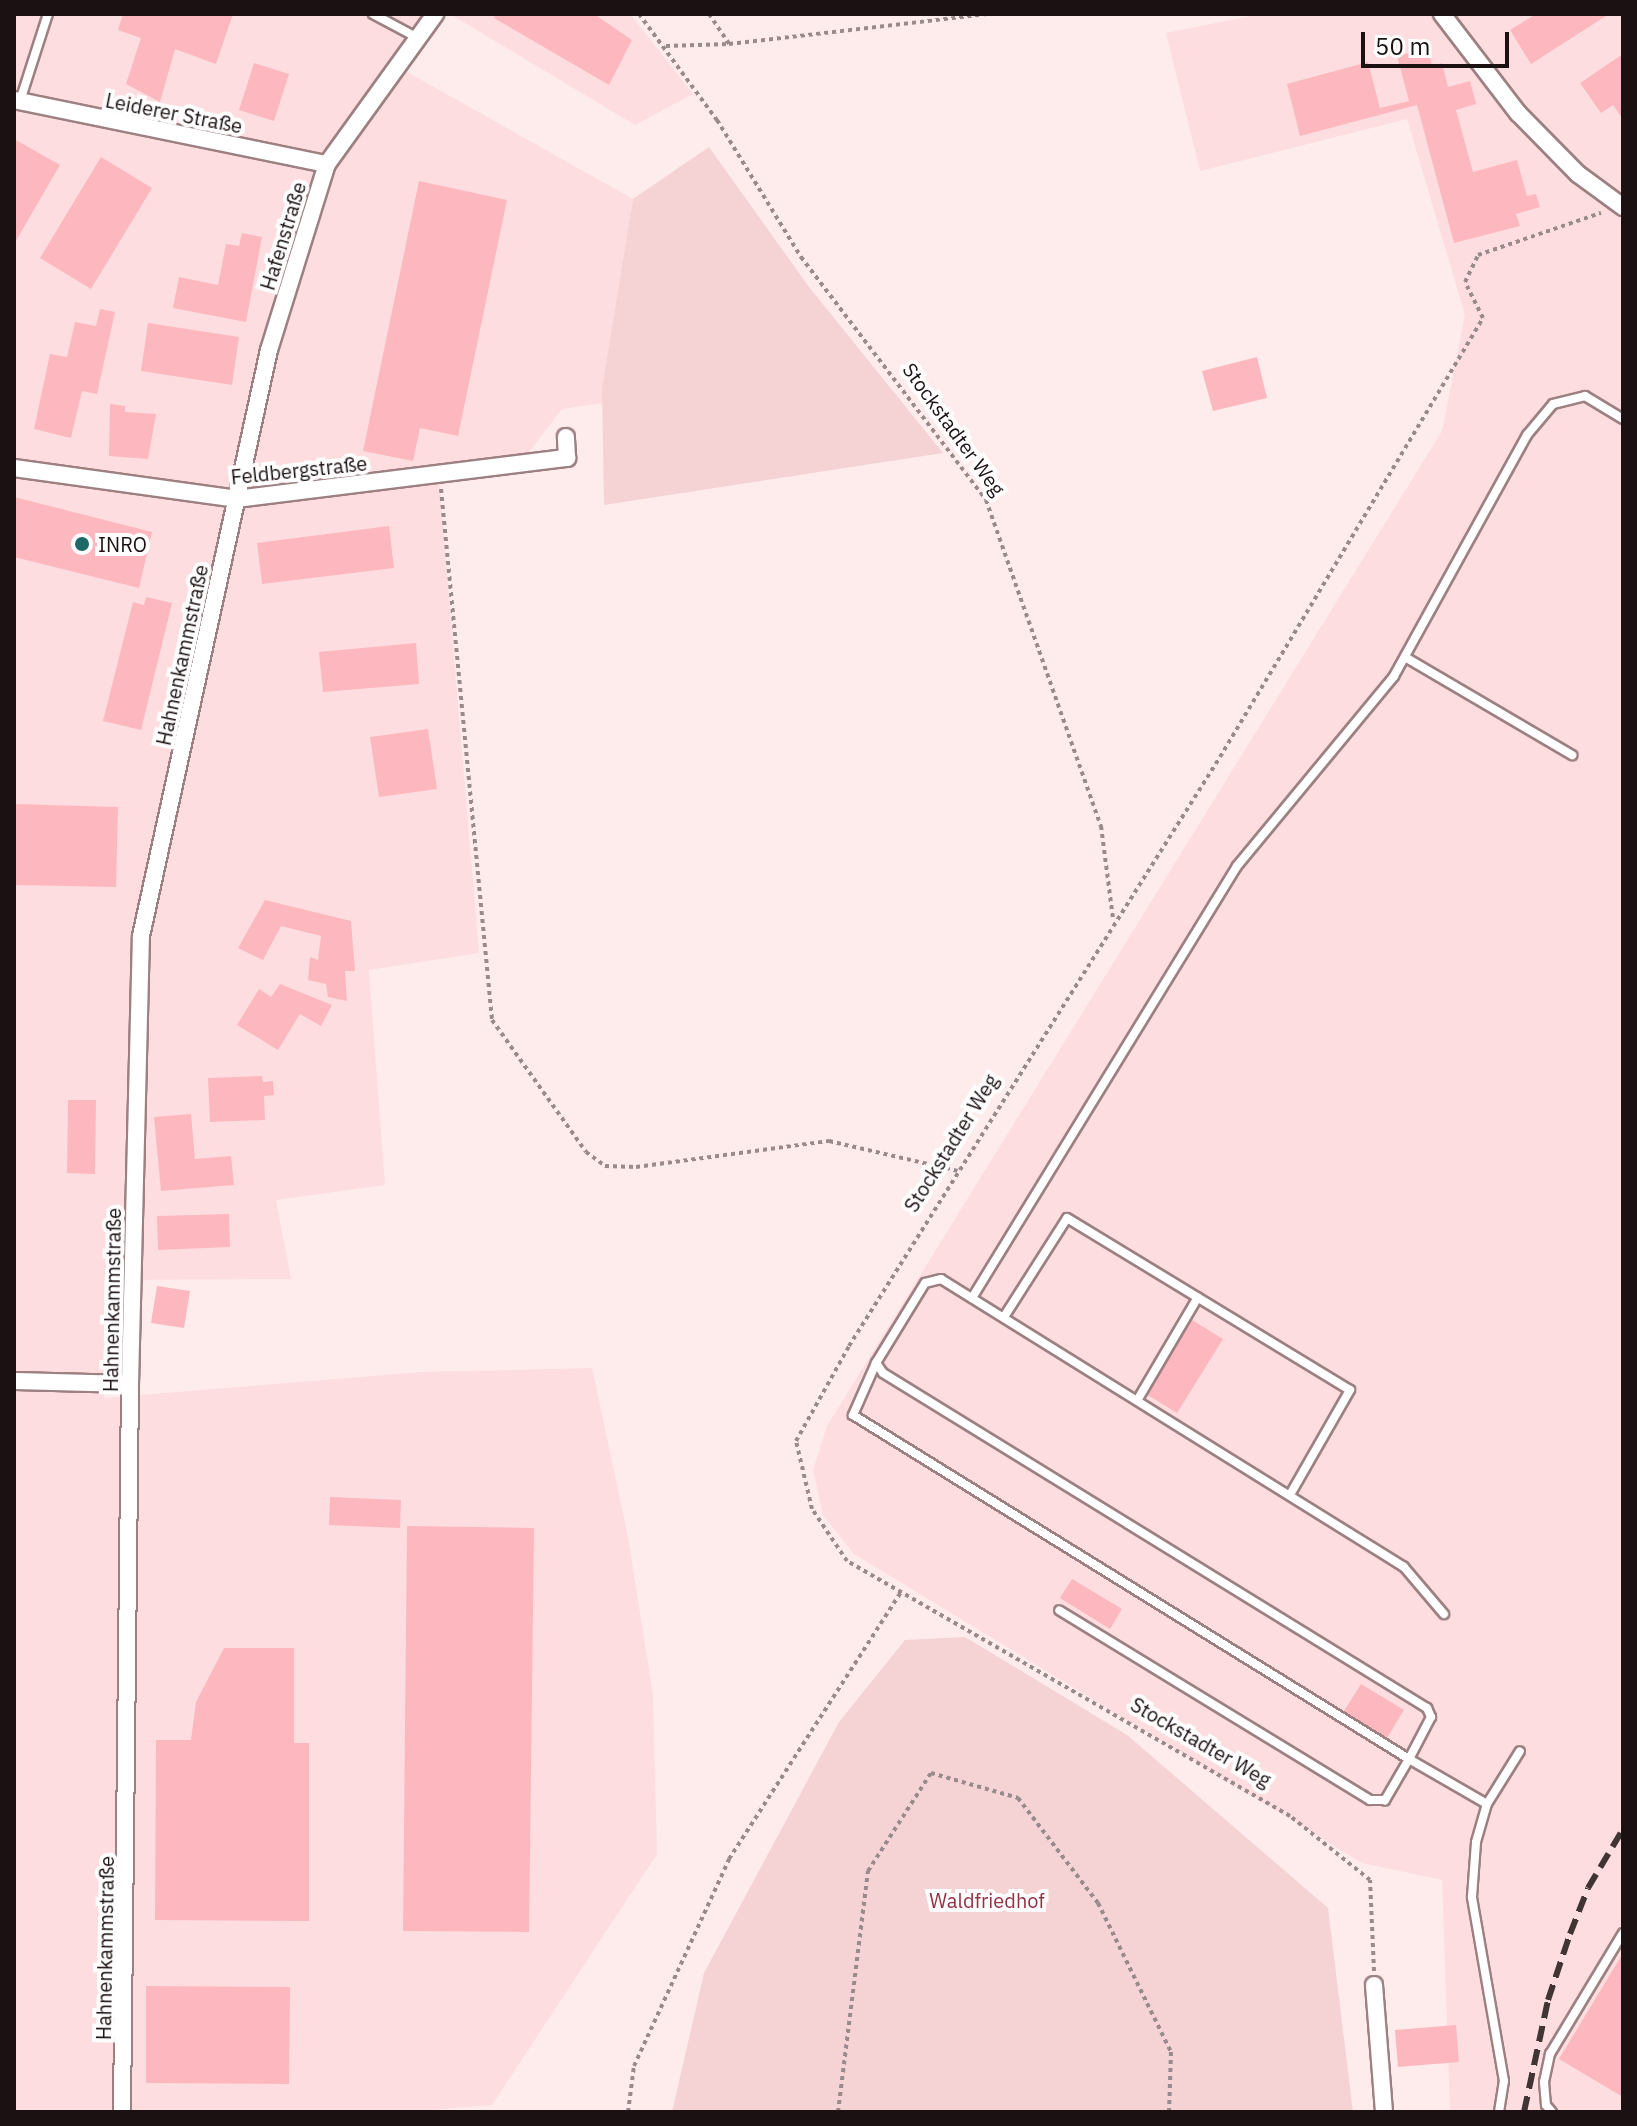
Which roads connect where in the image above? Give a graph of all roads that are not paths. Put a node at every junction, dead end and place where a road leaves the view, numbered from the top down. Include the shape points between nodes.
1 (48, 14) edge
2 (373, 14) edge
3 (435, 14) edge
4 (1442, 14) edge
5 (416, 37) junction
6 (17, 101) edge
7 (327, 164) junction
8 (1623, 206) edge
9 (1623, 419) edge
10 (566, 437) dead end
11 (14, 468) edge
12 (236, 499) junction
13 (1405, 657) junction
14 (1572, 755) dead end
15 (1198, 1297) junction
16 (972, 1298) junction
17 (1004, 1317) junction
18 (876, 1363) junction
19 (14, 1381) edge
20 (130, 1384) junction
21 (1138, 1399) junction
22 (1291, 1493) junction
23 (1059, 1610) dead end
24 (1444, 1614) dead end
25 (1520, 1751) dead end
26 (1409, 1759) junction
27 (1487, 1804) junction
28 (1623, 1933) edge
29 (1374, 1985) road end
30 (122, 2112) edge
31 (1384, 2112) edge
32 (1499, 2112) edge
33 (1552, 2112) edge

1 - 6 lane
2 - 5 lane
3 - 5 street, Hafenstraße
4 - 8 street via 1518,113 1578,174
5 - 7 street, Hafenstraße
6 - 7 street, Leiderer Straße
7 - 12 street, Hafenstraße via 269,350
9 - 13 lane via 1585,396 1553,404 1527,435
10 - 12 street, Feldbergstraße via 567,458
11 - 12 street, Feldbergstraße
12 - 20 street, Hahnenkammstraße via 141,936
13 - 14 lane
13 - 16 lane via 1237,866
15 - 17 lane via 1067,1218
15 - 21 lane
15 - 22 lane via 1350,1390
16 - 17 lane
16 - 18 lane via 941,1279 925,1283
17 - 21 lane
18 - 26 lane via 883,1373 1427,1708 1431,1717
18 - 26 lane via 853,1415
19 - 20 street
20 - 30 street, Hahnenkammstraße
21 - 22 lane
22 - 24 lane via 1404,1567
23 - 26 lane via 1370,1800 1385,1800
25 - 27 lane
26 - 27 lane
27 - 32 lane via 1476,1842 1472,1897 1504,2081
28 - 33 lane via 1550,2054 1544,2082
29 - 31 street

